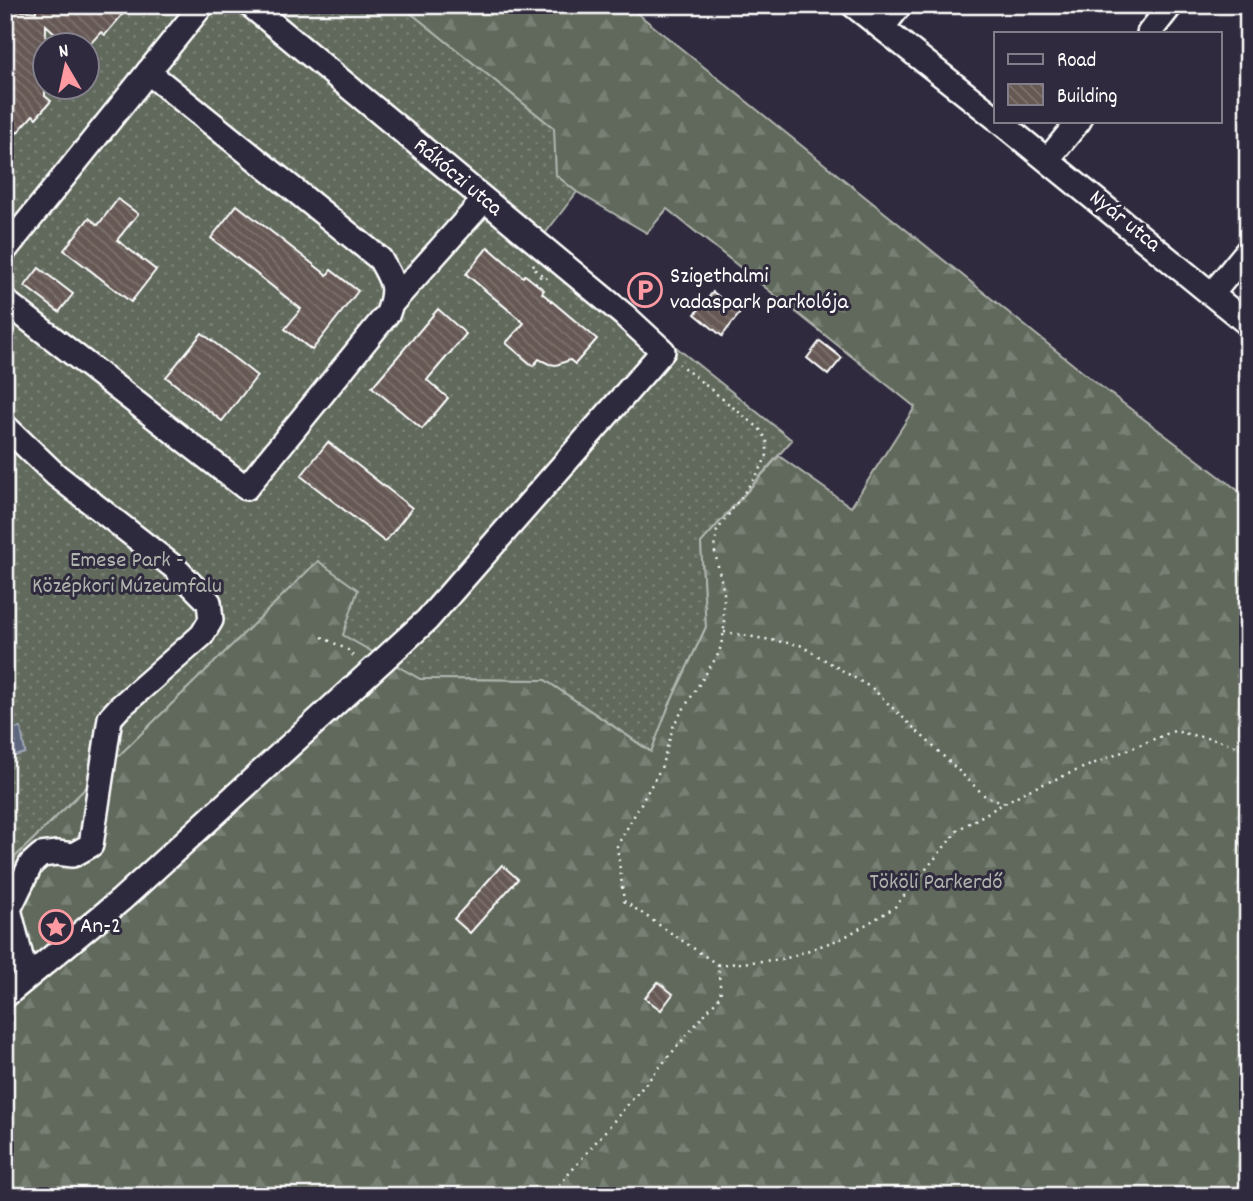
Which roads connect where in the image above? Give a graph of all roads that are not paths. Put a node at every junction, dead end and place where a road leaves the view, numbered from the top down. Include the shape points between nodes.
1 (202, 5) edge
2 (250, 5) edge
3 (853, 5) edge
4 (900, 5) edge
5 (1171, 5) edge
6 (882, 28) junction
7 (1150, 32) edge
8 (148, 72) junction
9 (994, 116) edge
10 (1002, 122) edge
11 (1078, 122) edge
12 (1048, 159) junction
13 (484, 200) junction
14 (5, 250) edge
15 (1248, 250) edge
16 (1212, 294) junction
17 (5, 301) edge
18 (392, 303) junction
19 (1248, 324) edge
20 (5, 426) edge
21 (26, 977) junction
22 (5, 996) edge

1 - 8 street
2 - 13 street, Rákóczi utca
3 - 6 street, Nyár utca
4 - 6 street
5 - 7 street
6 - 9 street, Nyár utca
8 - 14 street
8 - 18 street via 380,259 390,277
10 - 12 street, Nyár utca
11 - 12 street
12 - 16 street, Nyár utca
13 - 18 street
13 - 21 street, Rákóczi utca via 663,351 427,620 121,900
15 - 16 street
16 - 19 street, Nyár utca
17 - 18 street via 246,488
20 - 21 street via 56,475 175,568 209,602 211,620 202,635 110,718 90,845 73,855 41,855 31,864 9,909
21 - 22 street

